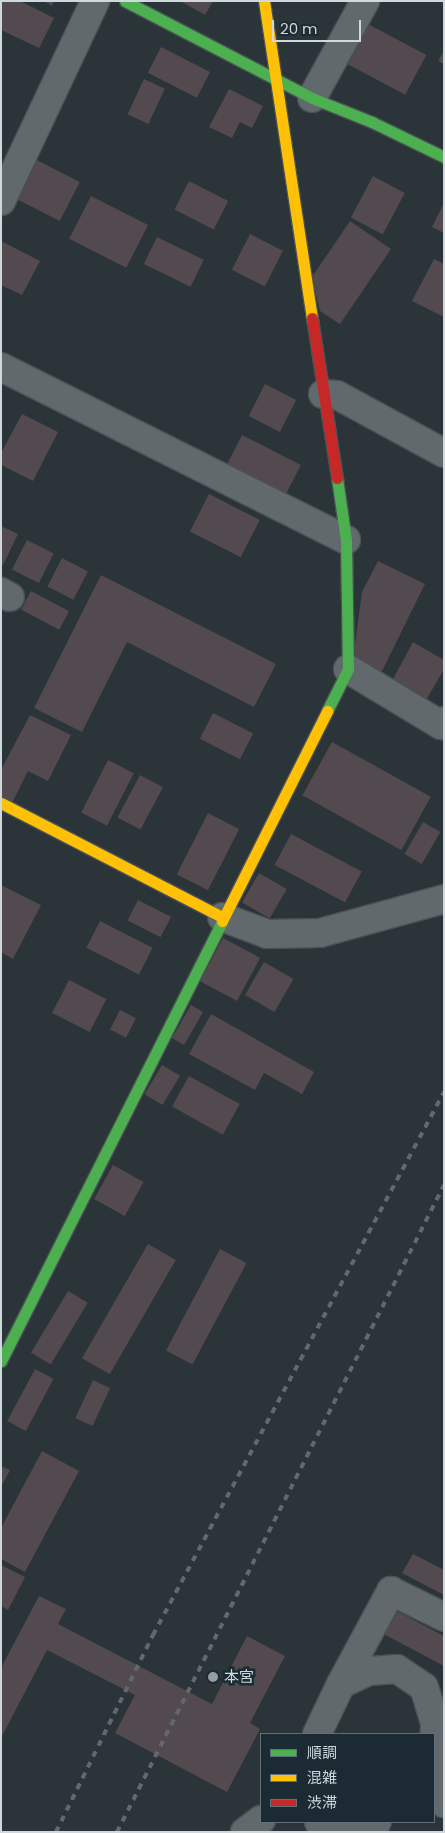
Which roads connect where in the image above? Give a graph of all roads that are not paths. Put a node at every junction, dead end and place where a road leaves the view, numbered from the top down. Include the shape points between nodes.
1 (94, 1) edge
2 (125, 1) edge
3 (264, 1) edge
4 (365, 1) edge
5 (273, 78) junction
6 (312, 98) junction
7 (444, 156) edge
8 (1, 201) edge
9 (1, 367) edge
10 (323, 394) junction
11 (444, 452) edge
12 (346, 540) junction
13 (348, 668) junction
14 (444, 720) edge
15 (1, 803) edge
16 (444, 899) edge
17 (222, 917) junction
18 (1, 1361) edge
19 (444, 1617) edge
20 (341, 1684) junction
21 (440, 1716) edge
22 (317, 1733) edge
23 (435, 1754) edge
24 (435, 1777) edge
25 (444, 1803) edge
26 (260, 1821) edge
27 (322, 1823) edge
28 (374, 1823) edge
29 (245, 1832) edge

1 - 8 street
2 - 5 street
3 - 5 street
4 - 6 street
5 - 6 street
5 - 10 street
6 - 7 street
9 - 12 street
10 - 11 street via 336,395
10 - 12 street
12 - 13 street
13 - 14 street via 441,725
13 - 17 street
15 - 17 street
16 - 17 street via 320,933 267,934
17 - 18 street
19 - 20 street via 391,1590
20 - 21 street via 369,1671 397,1669 424,1687
20 - 22 street
21 - 23 street
24 - 25 street
26 - 29 street
27 - 28 street via 348,1831

